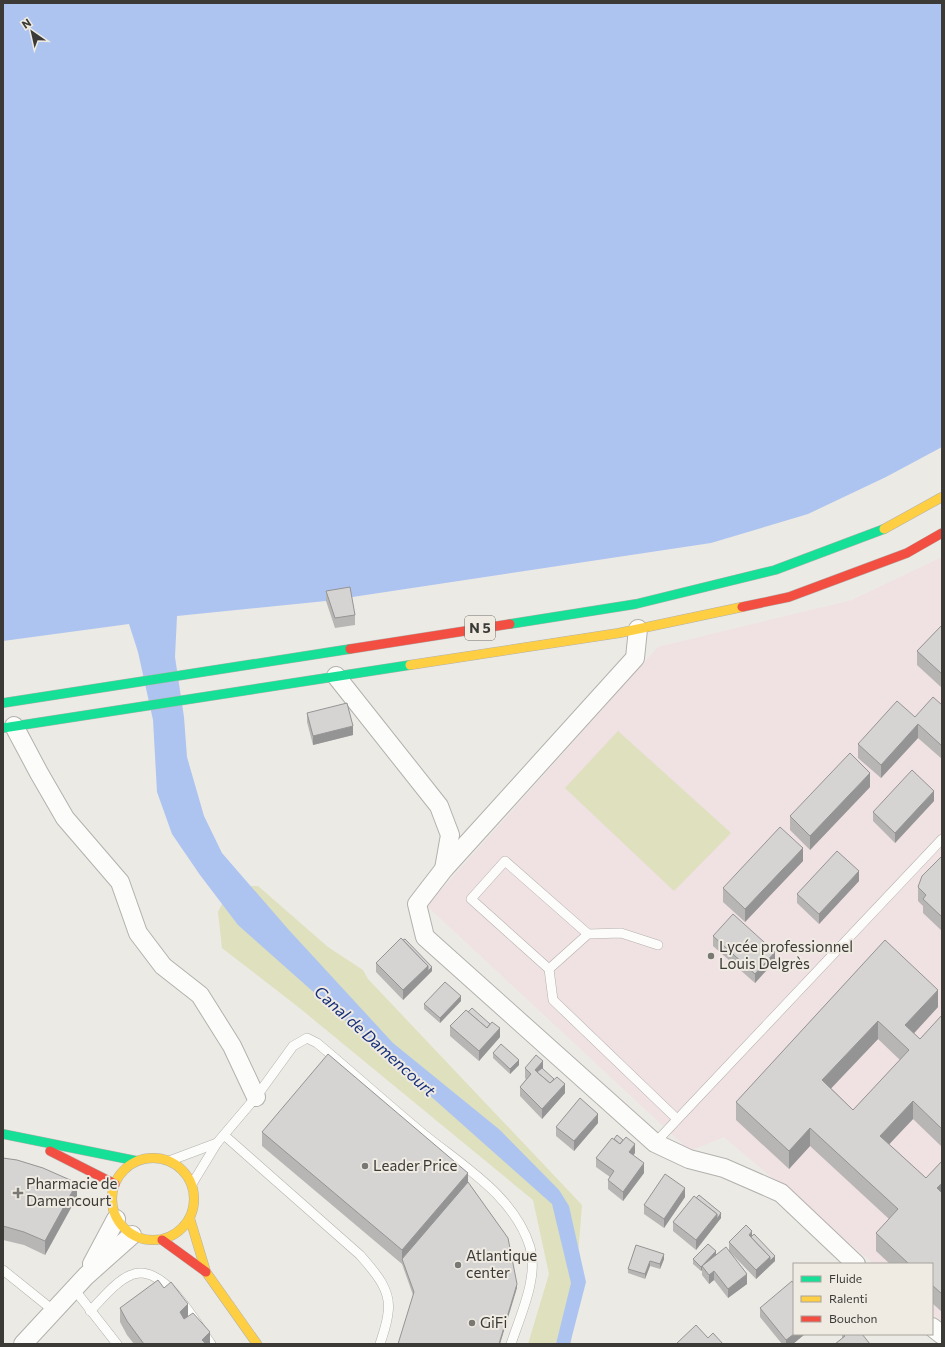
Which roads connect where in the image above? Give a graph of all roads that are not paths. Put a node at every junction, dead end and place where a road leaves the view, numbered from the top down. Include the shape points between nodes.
1 (942, 497) edge
2 (942, 533) edge
3 (638, 629) junction
4 (336, 676) junction
5 (3, 703) edge
6 (9, 727) edge
7 (942, 839) edge
8 (444, 869) junction
9 (588, 934) junction
10 (658, 945) dead end
11 (549, 969) junction
12 (256, 1097) junction
13 (677, 1119) junction
14 (3, 1134) edge
15 (224, 1135) junction
16 (24, 1138) junction
17 (217, 1143) junction
18 (655, 1143) junction
19 (137, 1161) junction
20 (169, 1161) junction
21 (115, 1184) junction
22 (192, 1184) junction
23 (116, 1219) junction
24 (190, 1219) junction
25 (132, 1235) junction
26 (162, 1240) junction
27 (855, 1263) edge
28 (3, 1270) edge
29 (206, 1272) junction
30 (86, 1276) junction
31 (74, 1289) junction
32 (54, 1311) junction
33 (90, 1311) junction
34 (933, 1328) edge
35 (942, 1335) edge
36 (28, 1342) edge
37 (117, 1344) edge
38 (211, 1344) edge
39 (257, 1344) edge
40 (380, 1344) edge
41 (511, 1344) edge

1 - 5 main road, N 5 via 888,528 775,570 636,604
2 - 3 main road, N 5 via 907,553 789,597
3 - 4 main road, N 5
3 - 8 street via 635,658
4 - 6 main road, N 5
4 - 8 street via 439,806 450,835
6 - 12 street via 65,818 120,882 138,933 163,966 200,995 232,1046
7 - 13 lane
8 - 18 street via 417,904 425,937
9 - 10 lane via 621,933
9 - 11 lane
9 - 11 lane via 505,862 471,899
11 - 13 lane via 553,1000
12 - 15 lane
12 - 41 lane via 293,1046 307,1038 317,1043 487,1185 514,1213 530,1248 532,1282
13 - 18 lane
14 - 16 main road
15 - 17 lane
15 - 40 lane via 360,1255 379,1278 386,1293 389,1312
16 - 19 main road
16 - 21 main road
17 - 20 lane
17 - 22 lane
18 - 27 street via 689,1159 724,1168 781,1193
19 - 20 main road via 155,1158
19 - 21 main road via 125,1169
20 - 22 main road via 184,1172
21 - 23 main road via 111,1198
22 - 24 main road via 194,1205
23 - 25 main road
23 - 30 street
24 - 26 main road via 175,1234
24 - 29 main road
25 - 26 main road via 145,1240
25 - 30 street
26 - 29 main road
28 - 32 lane
29 - 39 main road
30 - 31 street
31 - 32 street
31 - 33 lane
32 - 36 street
33 - 37 lane
33 - 38 lane via 130,1275 154,1275 171,1287
34 - 35 street

